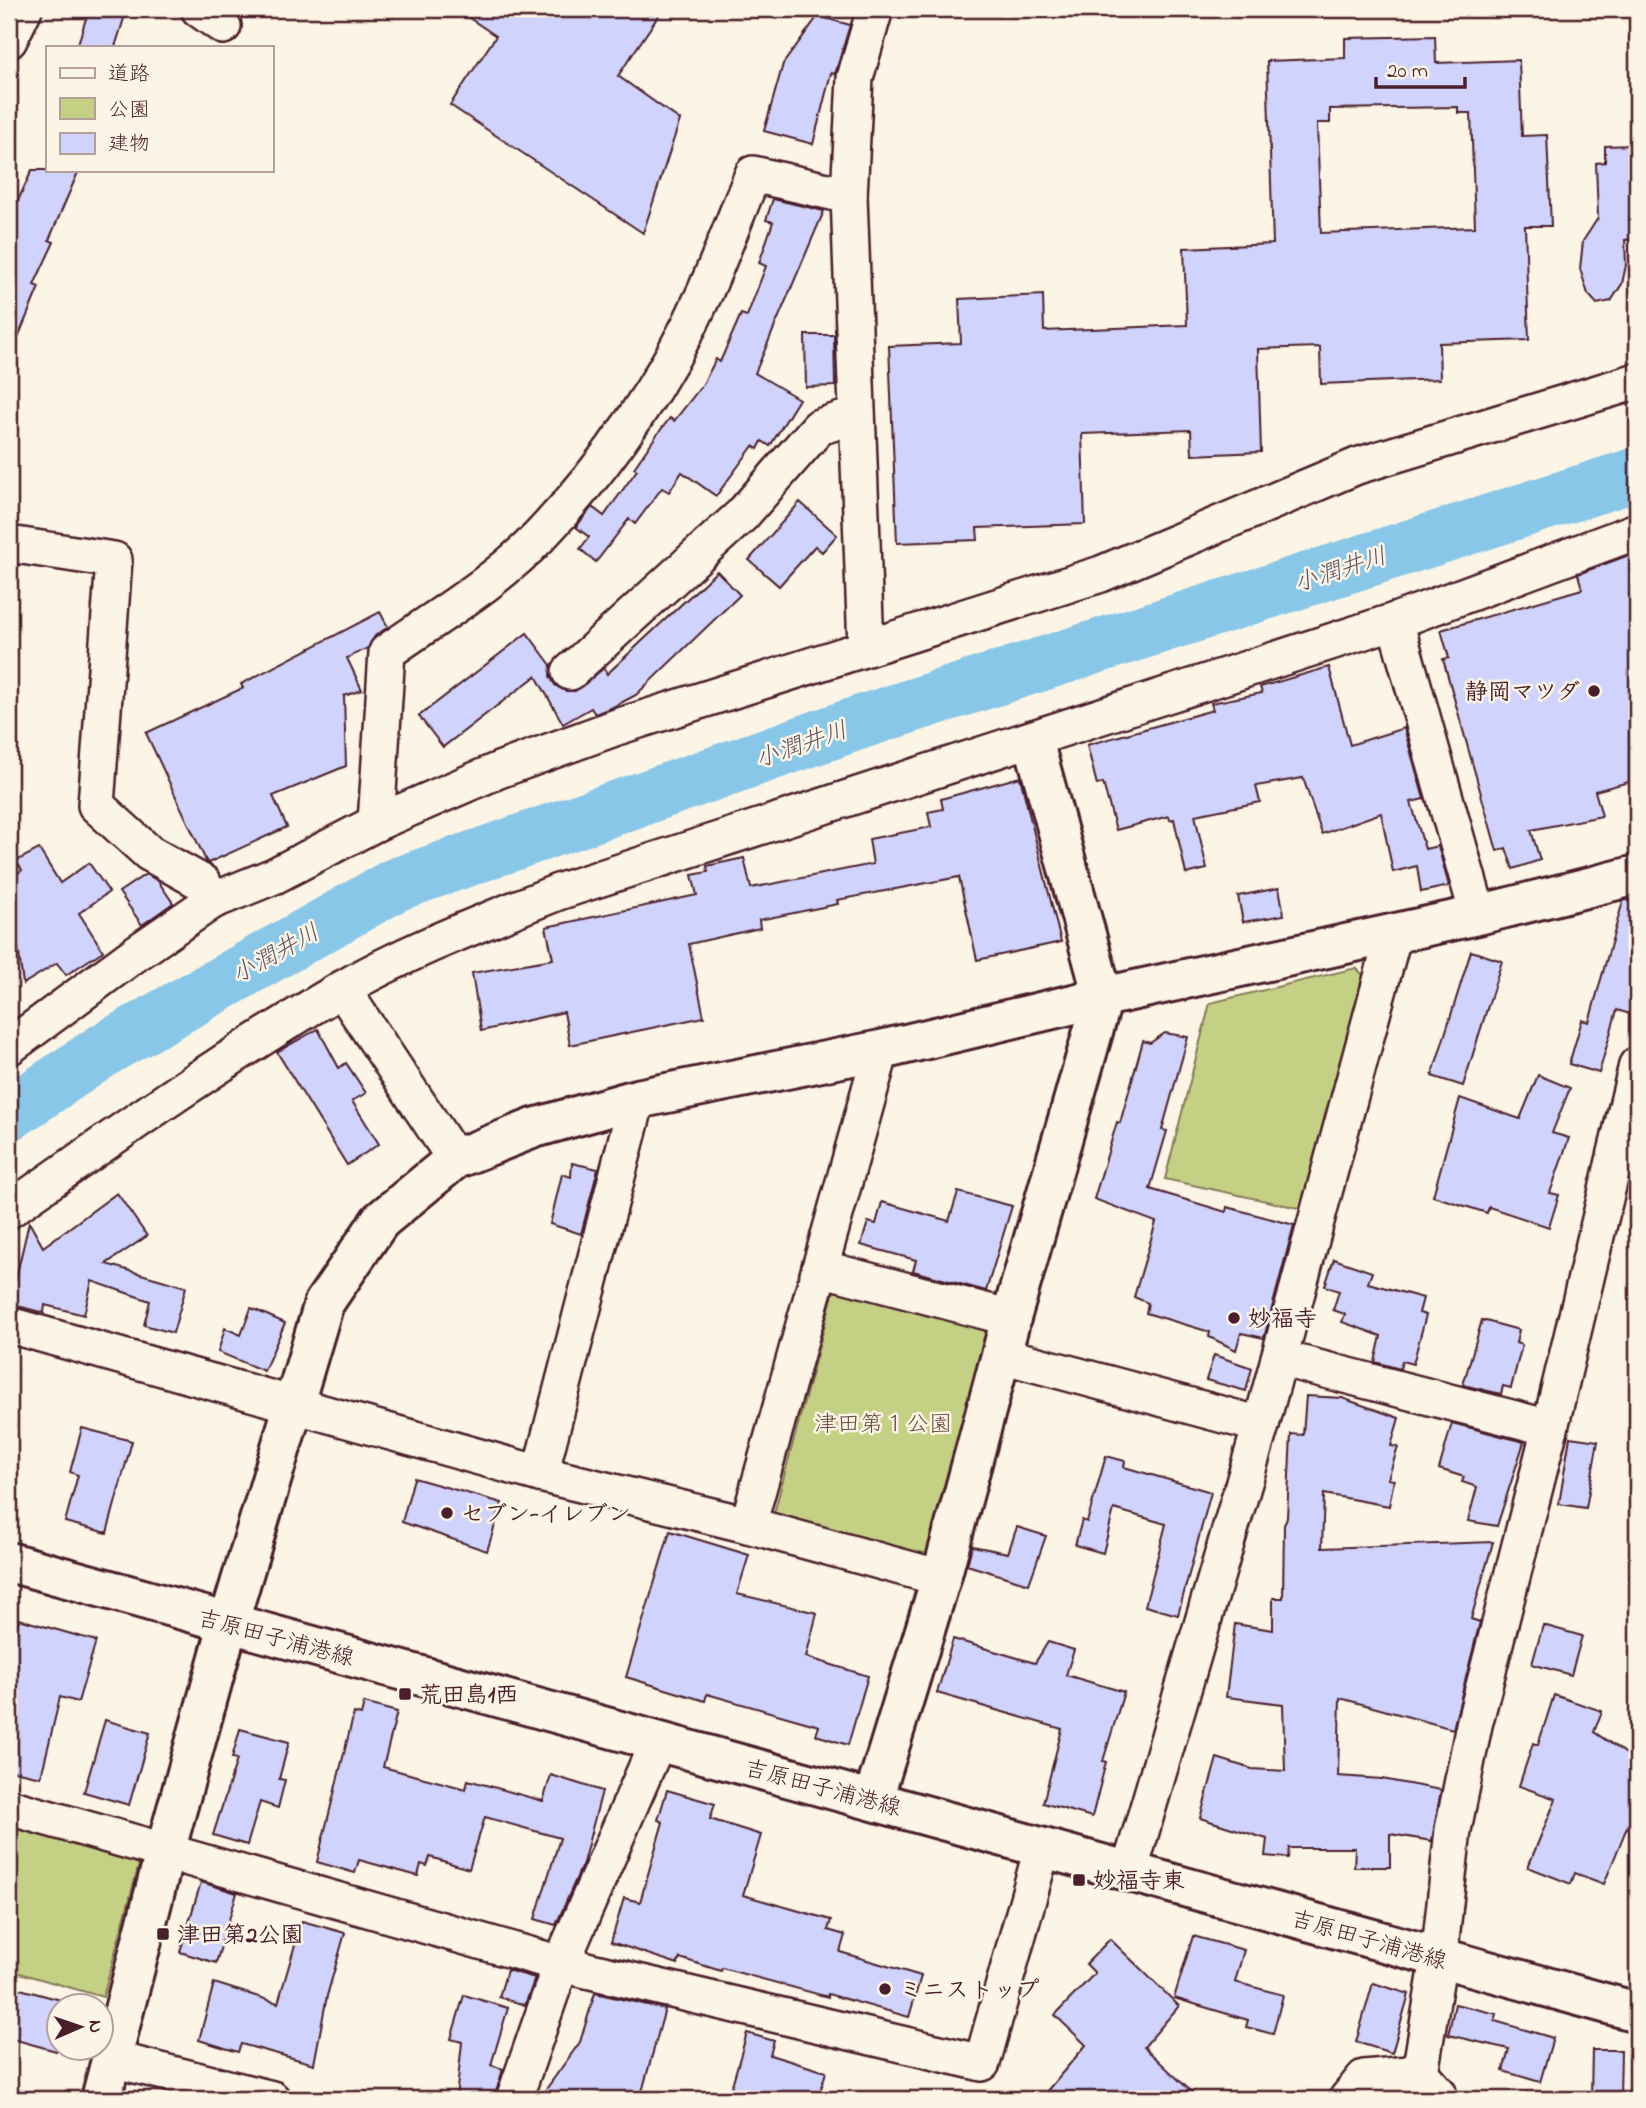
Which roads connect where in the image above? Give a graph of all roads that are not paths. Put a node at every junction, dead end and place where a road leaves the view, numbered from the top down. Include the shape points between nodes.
1 (24, 9) edge
2 (875, 9) edge
3 (9, 40) edge
4 (849, 196) junction
5 (1637, 381) edge
6 (857, 415) junction
7 (1637, 531) edge
8 (9, 544) edge
9 (1395, 621) junction
10 (866, 648) junction
11 (570, 673) dead end
12 (1033, 740) junction
13 (376, 823) junction
14 (1637, 875) edge
15 (212, 901) junction
16 (1478, 915) junction
17 (1394, 933) junction
18 (342, 989) junction
19 (1103, 997) junction
20 (9, 1047) edge
21 (881, 1050) junction
22 (1637, 1065) edge
23 (637, 1100) junction
24 (455, 1159) junction
25 (9, 1210) edge
26 (820, 1268) junction
27 (1011, 1318) junction
28 (9, 1325) edge
29 (1001, 1355) junction
30 (1279, 1358) junction
31 (292, 1404) junction
32 (1261, 1425) junction
33 (1550, 1428) junction
34 (540, 1474) junction
35 (747, 1525) junction
36 (9, 1562) edge
37 (941, 1578) junction
38 (228, 1625) junction
39 (658, 1741) junction
40 (873, 1800) junction
41 (9, 1807) edge
42 (1042, 1849) junction
43 (165, 1852) junction
44 (1129, 1872) junction
45 (1439, 1958) junction
46 (561, 1964) junction
47 (1637, 2012) edge
48 (116, 2043) edge
49 (116, 2060) edge
50 (111, 2062) edge
51 (1428, 2086) edge
52 (101, 2099) edge
53 (272, 2099) edge
54 (514, 2099) edge
55 (1347, 2099) edge

1 - 3 street
2 - 4 street via 855,78
4 - 6 street
4 - 13 street via 753,174 704,294 659,378 592,475 538,538 387,652
5 - 10 street via 1357,466 1101,574
6 - 10 street
6 - 11 street via 819,427 742,515
7 - 9 street
8 - 15 street via 114,560 96,805 149,853 203,883
9 - 12 street
9 - 16 street
10 - 13 street via 606,731 499,770
12 - 18 street via 558,892 443,939
12 - 19 street
13 - 15 street via 274,876
14 - 16 street
15 - 20 street
16 - 17 street
17 - 19 street
17 - 30 street
18 - 24 street
18 - 25 street via 181,1090
19 - 21 street
19 - 27 street
21 - 23 street
21 - 26 street
22 - 33 street
23 - 24 street via 534,1128
23 - 34 street
24 - 31 street via 380,1221 324,1303
26 - 27 street
26 - 35 street
27 - 29 street
28 - 31 street
29 - 32 street
29 - 37 street
30 - 32 street
30 - 33 street
31 - 34 street
31 - 38 street
32 - 44 street
33 - 45 street via 1474,1725 1453,1830
34 - 35 street
35 - 37 street
36 - 38 street, 吉原田子浦港線
37 - 40 street
38 - 39 street, 吉原田子浦港線
38 - 43 street
39 - 40 street, 吉原田子浦港線
39 - 46 street
40 - 42 street, 吉原田子浦港線
41 - 43 street
42 - 44 street, 吉原田子浦港線
42 - 46 street via 982,2063
43 - 46 street
43 - 48 street
44 - 45 street, 吉原田子浦港線
45 - 47 street, 吉原田子浦港線
45 - 51 street
46 - 54 street
49 - 53 street
50 - 52 street
51 - 55 street via 1364,2078

